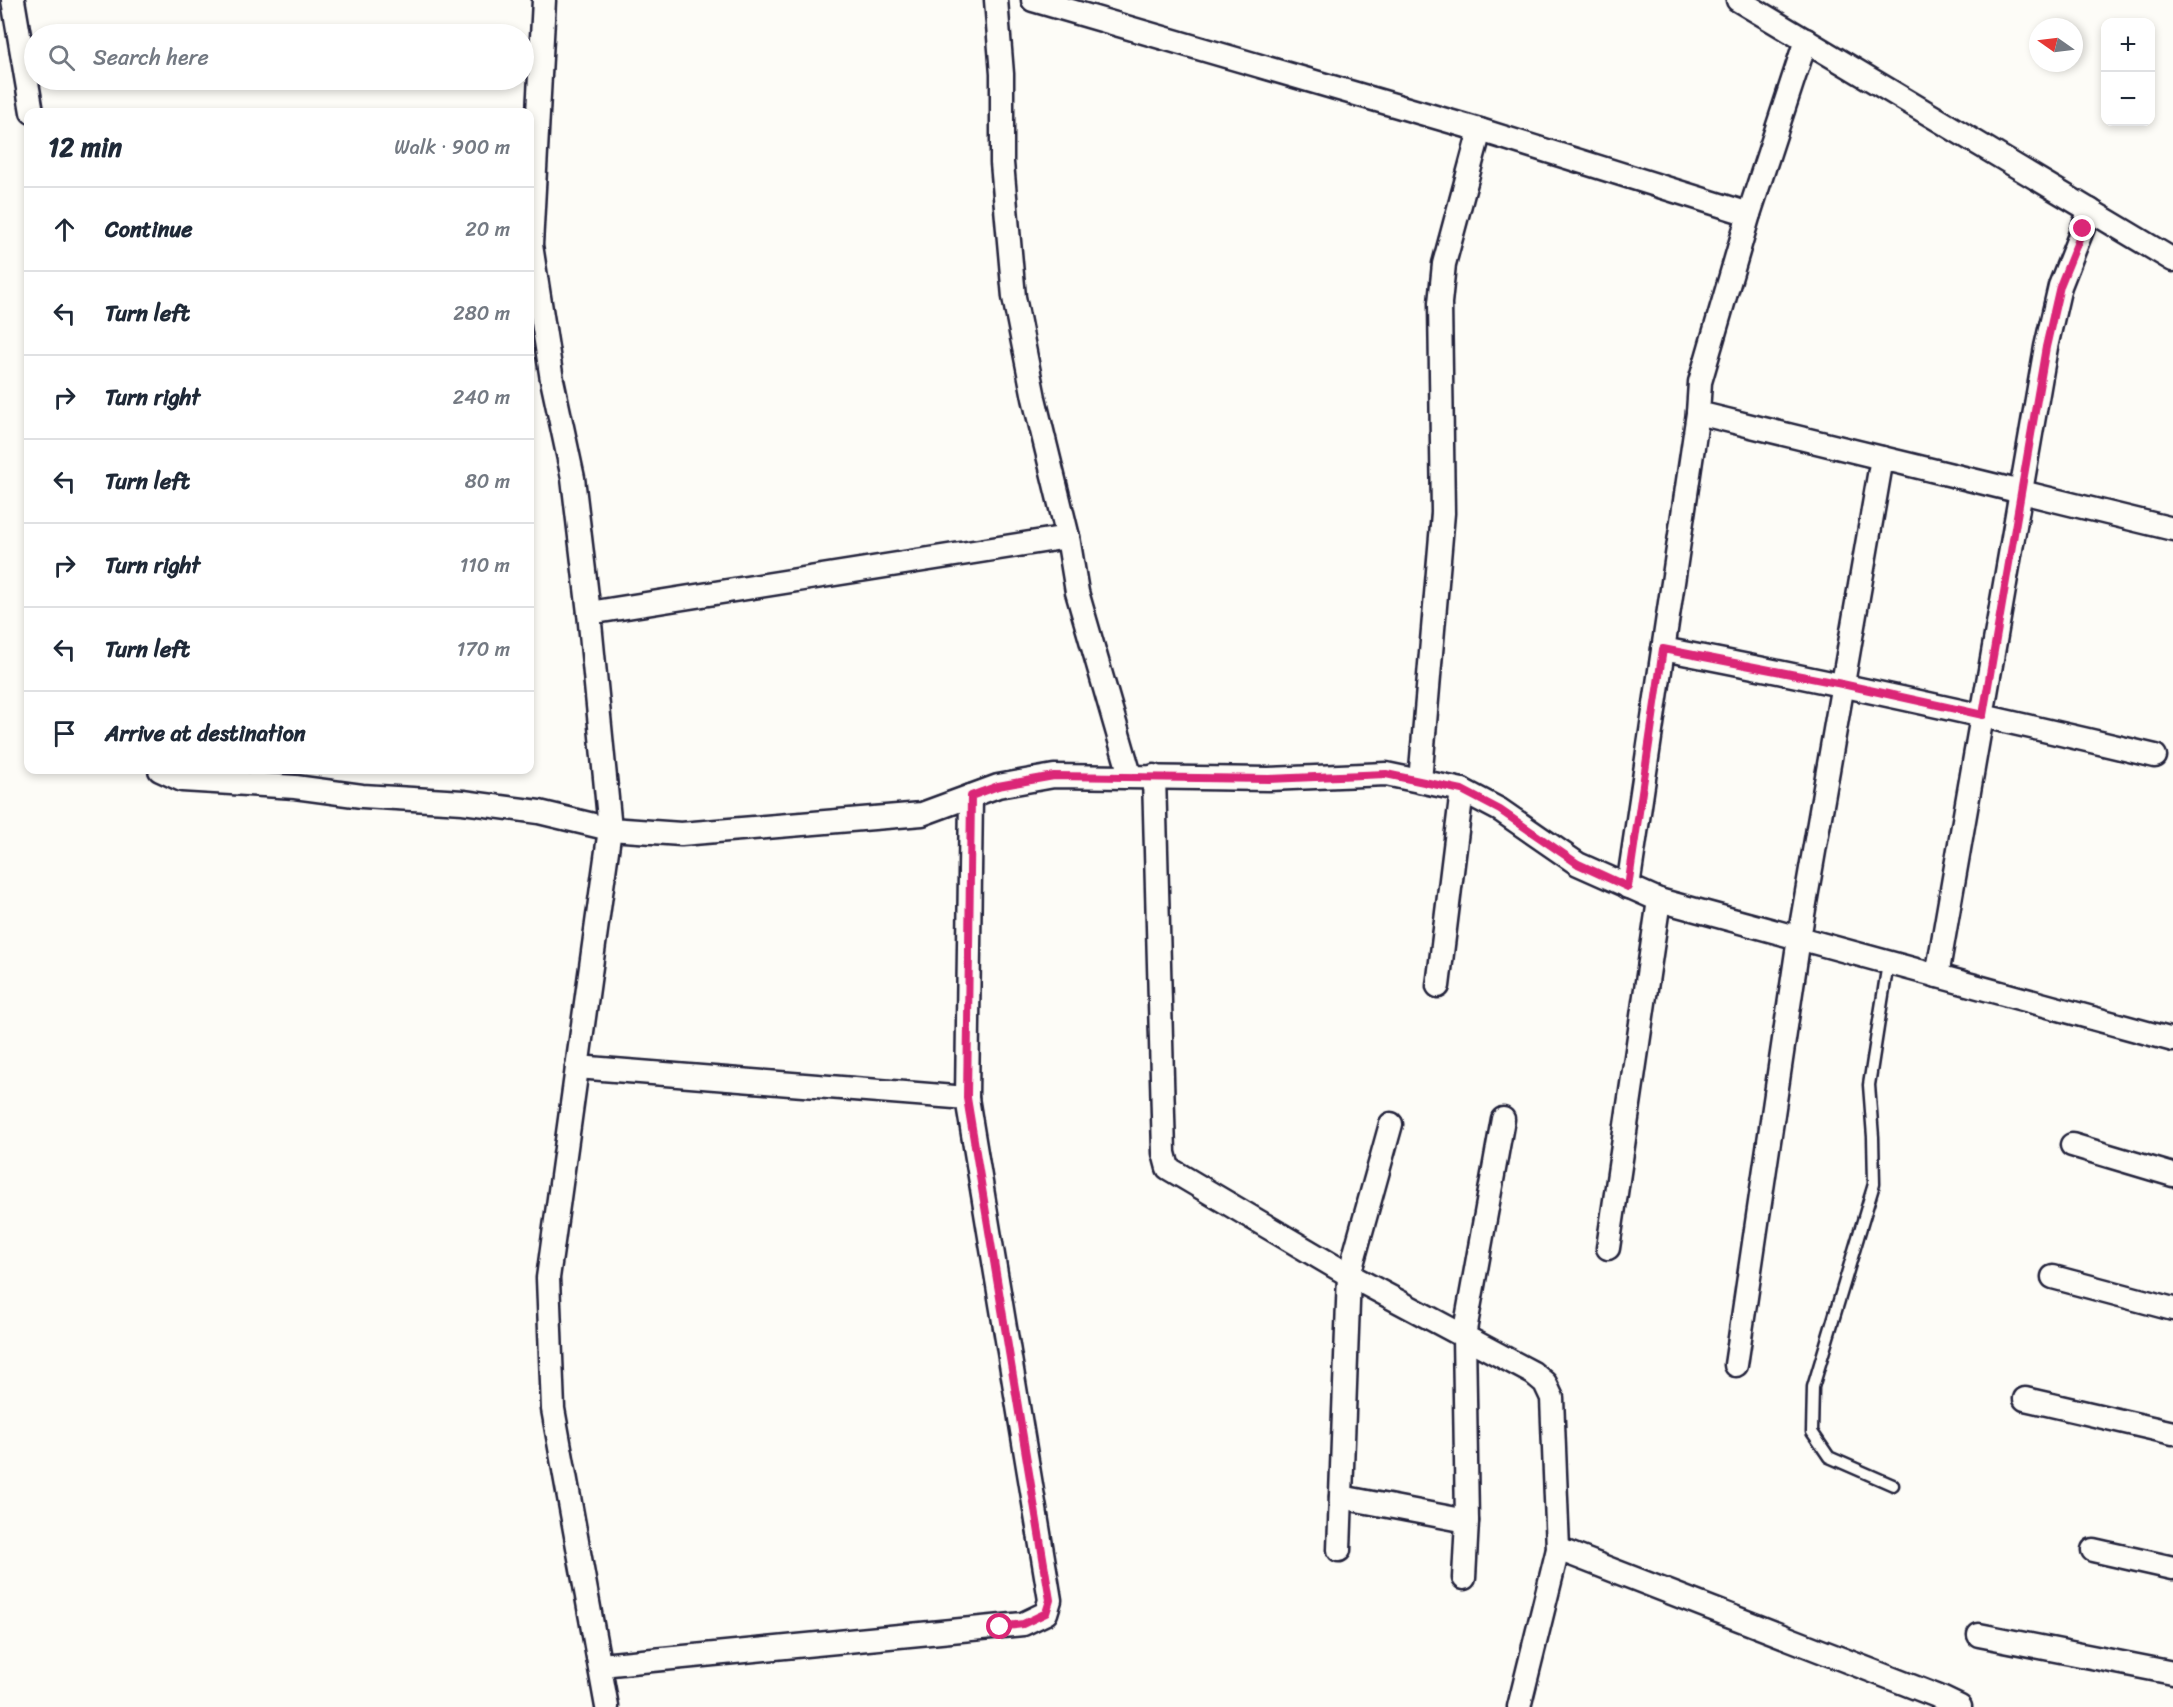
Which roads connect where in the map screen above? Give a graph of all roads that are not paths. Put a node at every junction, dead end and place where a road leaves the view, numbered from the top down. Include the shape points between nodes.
1 (13, 0) edge
2 (544, 0) edge
3 (996, 0) edge
4 (1033, 0) edge
5 (1738, 0) edge
6 (1806, 40) junction
7 (24, 65) edge
8 (28, 90) edge
9 (31, 108) edge
10 (1480, 130) junction
11 (534, 188) edge
12 (2090, 210) junction
13 (1749, 214) junction
14 (2173, 260) edge
15 (534, 264) edge
16 (1698, 413) junction
17 (1882, 458) junction
18 (2022, 492) junction
19 (2173, 530) edge
20 (1068, 537) junction
21 (589, 613) junction
22 (1663, 649) junction
23 (1842, 684) junction
24 (1983, 715) junction
25 (2155, 756) dead end
26 (169, 774) edge
27 (1130, 776) junction
28 (1154, 776) junction
29 (1420, 781) junction
30 (1462, 790) junction
31 (971, 796) junction
32 (610, 829) junction
33 (1628, 887) junction
34 (1659, 900) junction
35 (1798, 938) junction
36 (1888, 963) junction
37 (1936, 976) junction
38 (1438, 986) dead end
39 (2173, 1040) edge
40 (577, 1067) junction
41 (967, 1098) junction
42 (1503, 1119) dead end
43 (1391, 1124) dead end
44 (2072, 1145) dead end
45 (2173, 1175) edge
46 (1608, 1248) dead end
47 (1349, 1275) junction
48 (2053, 1276) dead end
49 (2173, 1309) edge
50 (1464, 1336) junction
51 (1736, 1365) dead end
52 (2025, 1399) dead end
53 (2173, 1433) edge
54 (1893, 1485) dead end
55 (1341, 1497) junction
56 (1467, 1521) junction
57 (1558, 1549) junction
58 (1339, 1550) dead end
59 (2093, 1550) dead end
60 (2173, 1568) edge
61 (1464, 1578) dead end
62 (1979, 1635) dead end
63 (601, 1665) junction
64 (2173, 1673) edge
65 (607, 1707) edge
66 (1519, 1707) edge
67 (1960, 1707) edge

1 - 7 street
2 - 11 street
3 - 20 street via 1002,74 1002,163 1014,297
4 - 10 street
5 - 6 street
6 - 12 street
6 - 13 street
8 - 9 street
10 - 13 street
10 - 29 street via 1444,264 1440,303 1443,513
12 - 14 street
12 - 18 street via 2060,286
13 - 16 street via 1700,382
15 - 21 street via 552,380 573,478
16 - 17 street
16 - 22 street
17 - 18 street
17 - 23 street
18 - 19 street
18 - 24 street
20 - 21 street
20 - 27 street via 1077,592
21 - 32 street
22 - 23 street
22 - 33 street
23 - 24 street
23 - 35 street
24 - 25 street
24 - 37 street
26 - 32 street via 182,780 463,802 539,812
27 - 28 street
27 - 31 street via 1054,776 998,786
28 - 29 street via 1269,779 1386,774
28 - 47 street via 1164,1153 1168,1168
29 - 30 street
30 - 33 street via 1500,810 1578,864
30 - 38 street
31 - 32 street via 922,814 681,834
31 - 41 street
32 - 40 street
33 - 34 street
34 - 35 street
34 - 46 street
35 - 36 street
35 - 51 street
36 - 37 street
36 - 54 lane via 1869,1085 1874,1184 1813,1387 1812,1432 1829,1457
37 - 39 street
40 - 41 street
40 - 63 street via 548,1278 553,1409
41 - 63 street via 1050,1600 1046,1613 1023,1624
42 - 50 street
43 - 47 street
44 - 45 street
47 - 50 street
47 - 55 street
48 - 49 street
50 - 56 street
50 - 57 street via 1533,1373 1545,1383 1552,1398
52 - 53 street
55 - 56 street
55 - 58 street
56 - 61 street
57 - 66 street
57 - 67 street
59 - 60 street
62 - 64 street
63 - 65 street

